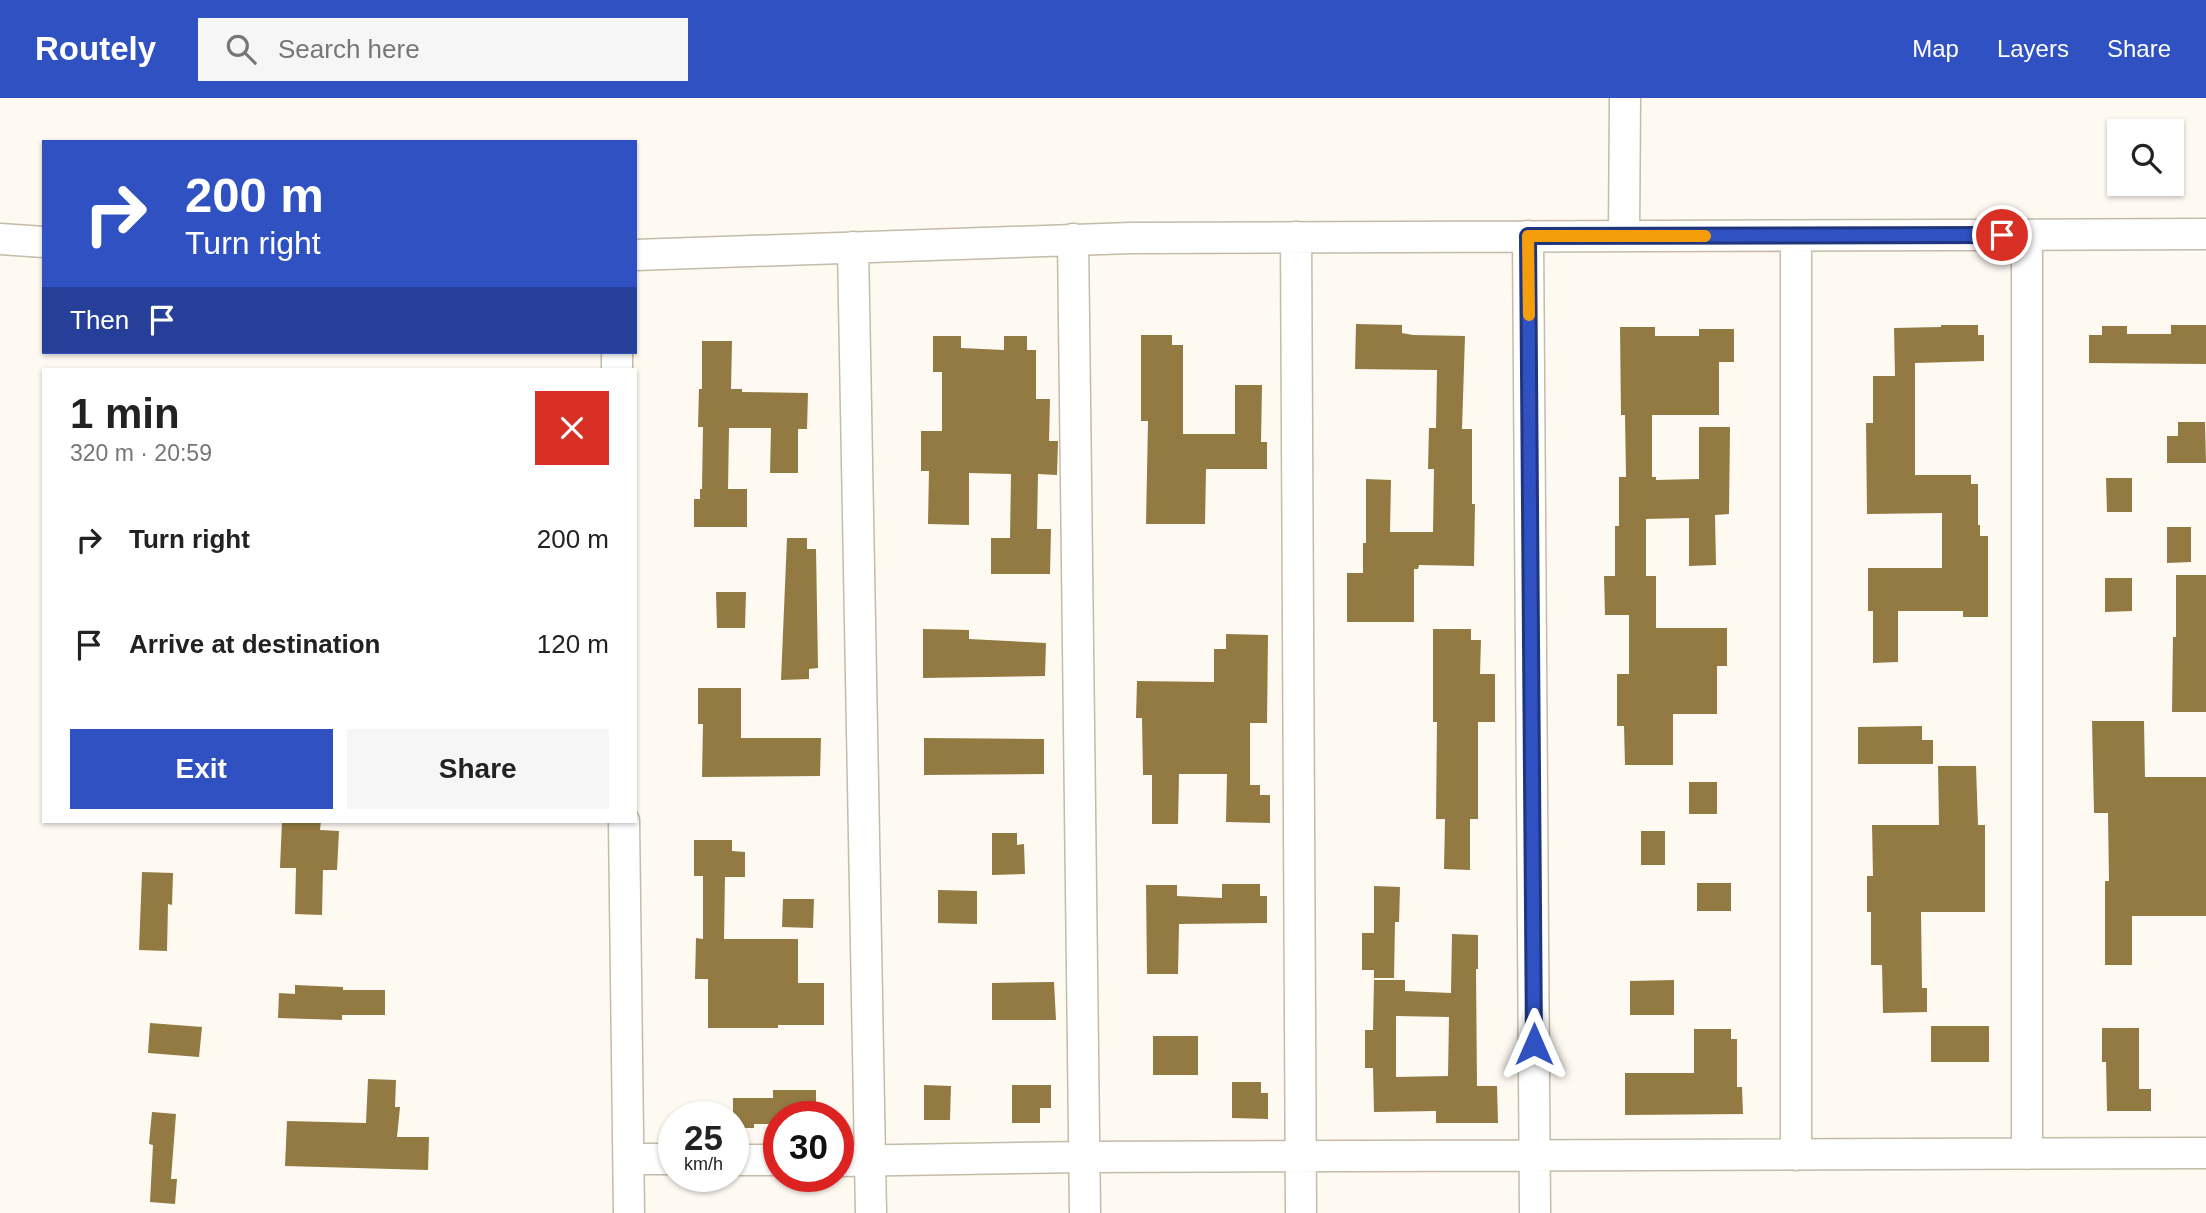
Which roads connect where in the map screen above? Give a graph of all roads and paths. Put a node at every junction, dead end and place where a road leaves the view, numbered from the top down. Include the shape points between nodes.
1 (1625, 98) edge
2 (2206, 234) edge
3 (2027, 235) junction
4 (1528, 236) junction
5 (1624, 236) junction
6 (1796, 236) junction
7 (1296, 237) junction
8 (0, 239) edge
9 (1073, 239) junction
10 (42, 242) edge
11 (853, 247) junction
12 (637, 255) edge
13 (624, 823) edge
14 (2206, 1153) edge
15 (2027, 1154) junction
16 (1796, 1155) junction
17 (1300, 1156) junction
18 (1535, 1156) junction
19 (1084, 1157) junction
20 (629, 1159) junction
21 (658, 1159) edge
22 (854, 1161) edge
23 (870, 1161) junction
24 (629, 1213) edge
25 (871, 1213) edge
26 (1085, 1213) edge
27 (1301, 1213) edge
28 (1535, 1213) edge

1 - 5 street
2 - 3 street
3 - 6 street
3 - 15 street
4 - 5 street
4 - 7 street
4 - 18 street
5 - 6 street
6 - 16 street
7 - 9 street
7 - 17 street
8 - 10 street
9 - 11 street
9 - 19 street
11 - 12 street
11 - 23 street
13 - 20 street
14 - 15 street
15 - 16 street
16 - 18 street
17 - 18 street
17 - 19 street
17 - 27 street
18 - 28 street
19 - 23 street
19 - 26 street
20 - 21 street
20 - 24 street
22 - 23 street
23 - 25 street

